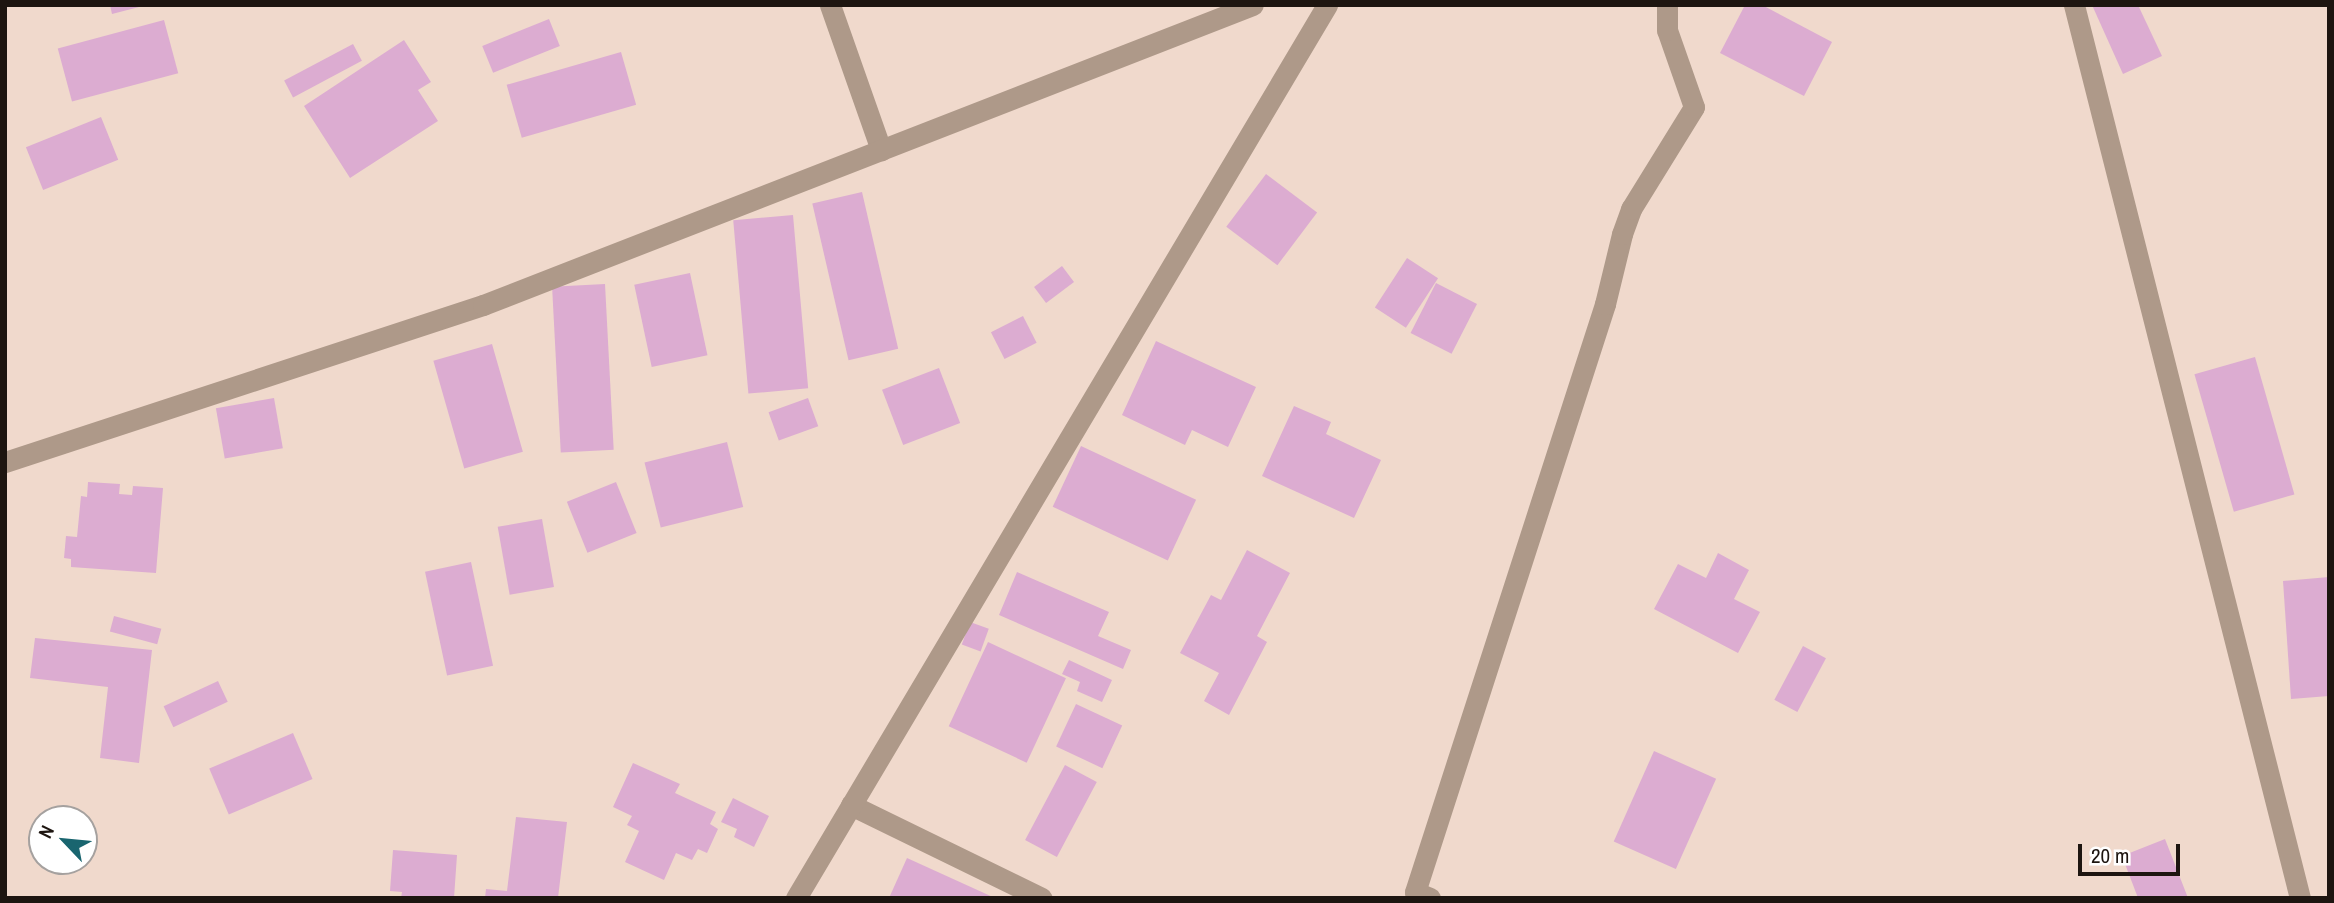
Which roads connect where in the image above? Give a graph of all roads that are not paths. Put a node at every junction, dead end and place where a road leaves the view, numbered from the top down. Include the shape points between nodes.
1 (830, 5) edge
2 (1253, 5) edge
3 (1327, 5) edge
4 (1667, 5) edge
5 (2074, 5) edge
6 (881, 150) junction
7 (5, 462) edge
8 (851, 805) junction
9 (1419, 896) edge
10 (796, 898) edge
11 (1042, 898) edge
12 (2300, 898) edge

1 - 6 street
2 - 6 street
3 - 8 street
4 - 9 street via 1667,30 1694,107 1631,209 1622,234 1605,304
5 - 12 street
6 - 7 street via 483,305
8 - 10 street
8 - 11 street

